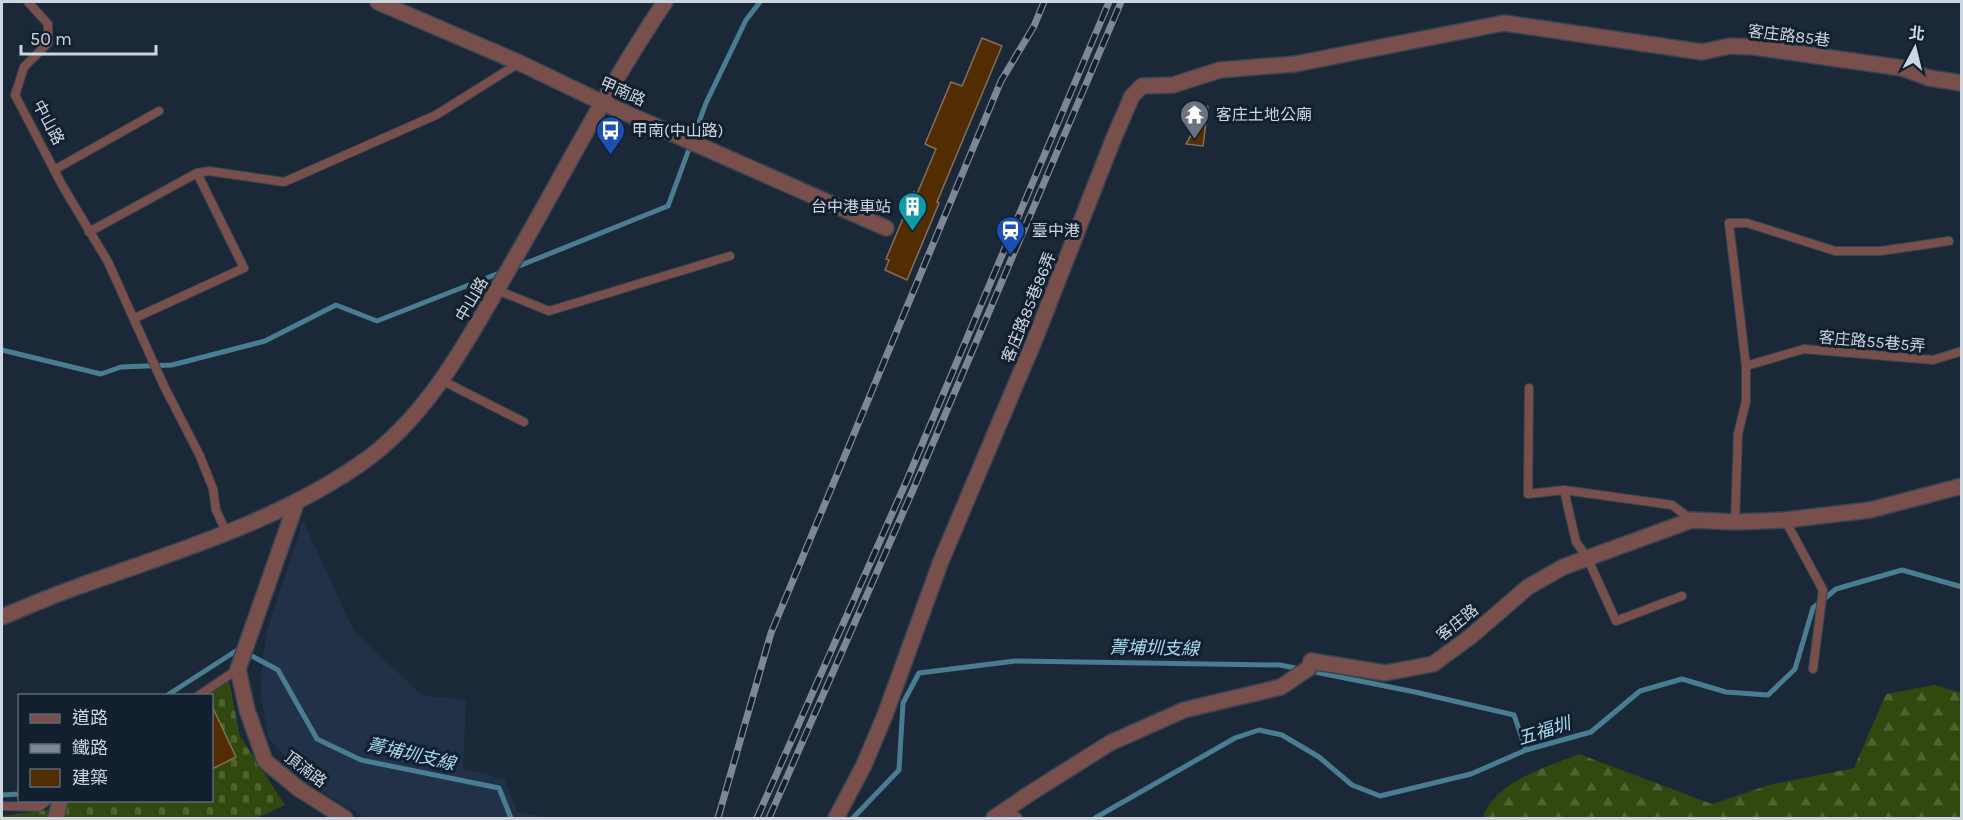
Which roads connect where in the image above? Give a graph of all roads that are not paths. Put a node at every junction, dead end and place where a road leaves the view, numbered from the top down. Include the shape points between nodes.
1 (28, 2) edge
2 (378, 2) edge
3 (664, 2) edge
4 (1504, 23) joint
5 (520, 63) junction
6 (1962, 83) edge
7 (601, 102) junction
8 (159, 111) dead end
9 (54, 170) junction
10 (197, 173) junction
11 (886, 228) dead end
12 (89, 232) junction
13 (1949, 241) dead end
14 (730, 256) dead end
15 (497, 290) junction
16 (135, 318) junction
17 (1962, 351) edge
18 (1746, 366) junction
19 (441, 380) junction
20 (1529, 388) dead end
21 (524, 422) dead end
22 (1962, 486) edge
23 (1564, 490) junction
24 (297, 501) junction
25 (1692, 520) junction
26 (1785, 520) junction
27 (1736, 522) junction
28 (226, 534) junction
29 (1587, 557) junction
30 (1682, 596) dead end
31 (2, 617) edge
32 (238, 669) junction
33 (1813, 669) dead end
34 (201, 694) edge
35 (46, 802) edge
36 (60, 802) edge
37 (2, 806) edge
38 (1013, 814) edge
39 (56, 819) edge
40 (345, 819) edge
41 (836, 819) edge
42 (994, 819) edge

1 - 9 lane, 中山路 via 48,24 48,43 24,67 15,95
2 - 5 street, 甲南路
3 - 7 street, 中山路
4 - 6 street, 客庄路85巷 via 1701,52 1730,46 1754,47 1849,59
4 - 41 street, 客庄路85巷86弄 via 1294,64 1220,70 1173,85 1142,86 1132,96 941,561 885,715
5 - 7 street, 甲南路
5 - 10 lane via 436,115 284,182 209,171
7 - 11 street, 甲南路
7 - 15 street, 中山路
8 - 9 lane
9 - 12 lane, 中山路
10 - 12 lane
10 - 16 lane via 244,268
12 - 16 lane, 中山路
13 - 18 lane via 1881,251 1835,250 1747,223 1730,223
14 - 15 lane via 549,311
15 - 19 street, 中山路
16 - 28 lane, 中山路 via 200,456
17 - 18 lane, 客庄路55巷5弄 via 1933,360 1804,349
18 - 27 lane via 1746,401 1738,434
19 - 21 lane
19 - 24 street, 中山路 via 415,417 361,464
20 - 23 lane via 1528,494
22 - 26 street, 客庄路 via 1870,510
23 - 25 lane via 1672,505
23 - 29 lane via 1576,542
24 - 28 street, 中山路
24 - 32 street
25 - 27 street, 客庄路
25 - 29 street, 客庄路
26 - 27 street, 客庄路
26 - 33 lane via 1823,590
28 - 31 street, 中山路
29 - 30 lane via 1616,621
29 - 38 street, 客庄路 via 1527,587 1433,664 1385,673 1311,661 1309,668 1281,687 1184,710 1110,743
32 - 34 lane
32 - 40 street, 頂湳路 via 247,710 266,761 299,789
35 - 37 lane via 39,807
36 - 39 street
38 - 42 street, 客庄路

